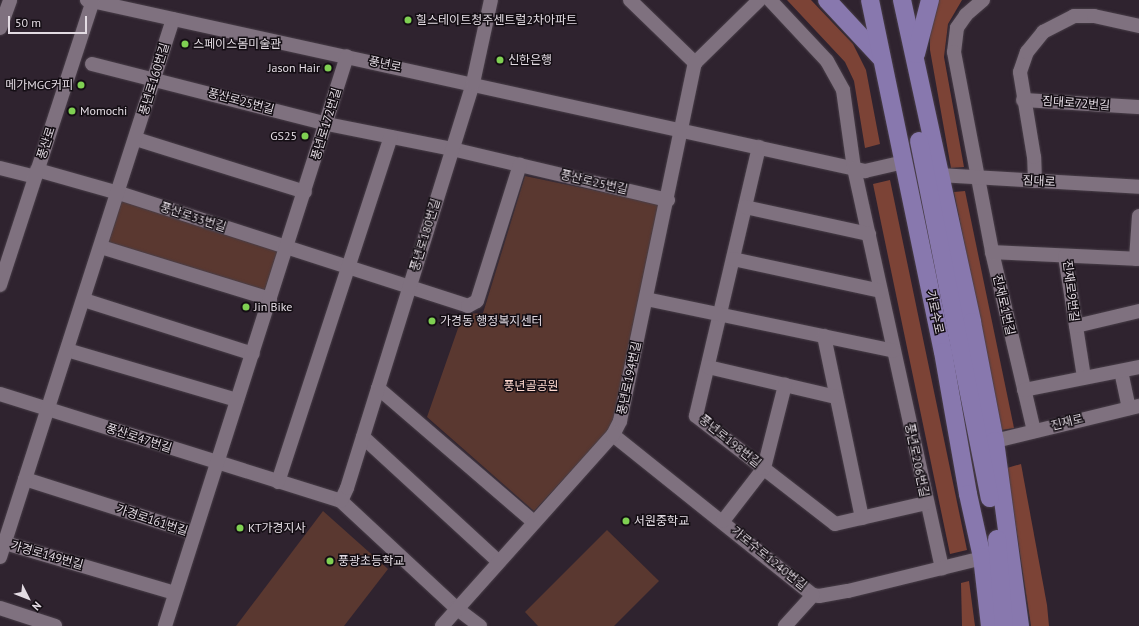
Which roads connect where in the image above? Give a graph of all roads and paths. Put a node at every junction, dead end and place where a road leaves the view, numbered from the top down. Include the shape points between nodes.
1 (10, 0) edge
2 (91, 0) edge
3 (491, 0) edge
4 (630, 0) edge
5 (759, 0) edge
6 (770, 0) edge
7 (827, 0) edge
8 (870, 0) edge
9 (892, 0) edge
10 (902, 0) edge
11 (930, 0) edge
12 (983, 0) edge
13 (173, 19) junction
14 (1139, 26) edge
15 (0, 28) edge
16 (347, 56) junction
17 (883, 59) junction
18 (695, 63) junction
19 (915, 63) junction
20 (92, 64) dead end
21 (154, 78) junction
22 (473, 83) junction
23 (1023, 100) junction
24 (1133, 107) edge
25 (327, 124) junction
26 (682, 129) junction
27 (391, 137) junction
28 (136, 139) junction
29 (759, 147) junction
30 (452, 149) junction
31 (904, 162) junction
32 (520, 165) junction
33 (0, 168) edge
34 (854, 168) junction
35 (36, 174) junction
36 (939, 175) junction
37 (977, 178) junction
38 (1035, 181) junction
39 (1139, 187) edge
40 (305, 192) junction
41 (119, 193) junction
42 (668, 200) junction
43 (745, 207) junction
44 (1139, 216) edge
45 (869, 234) junction
46 (101, 246) junction
47 (287, 248) junction
48 (992, 252) junction
49 (1064, 256) junction
50 (733, 259) junction
51 (1137, 259) edge
52 (347, 267) junction
53 (0, 285) edge
54 (409, 287) junction
55 (881, 291) junction
56 (646, 299) junction
57 (84, 300) junction
58 (270, 300) junction
59 (1139, 311) edge
60 (720, 314) junction
61 (1076, 326) junction
62 (824, 336) junction
63 (66, 350) junction
64 (894, 351) junction
65 (253, 354) junction
66 (708, 367) junction
67 (1139, 367) edge
68 (1121, 371) junction
69 (1084, 378) junction
70 (785, 385) junction
71 (378, 388) junction
72 (1024, 390) junction
73 (0, 394) edge
74 (836, 397) junction
75 (237, 400) junction
76 (1134, 407) edge
77 (48, 409) junction
78 (1034, 431) junction
79 (613, 435) junction
80 (363, 438) junction
81 (995, 440) junction
82 (217, 463) junction
83 (764, 468) junction
84 (25, 479) junction
85 (278, 482) junction
86 (1000, 497) junction
87 (341, 501) junction
88 (926, 503) junction
89 (862, 518) junction
90 (724, 521) junction
91 (534, 522) junction
92 (996, 528) junction
93 (194, 534) junction
94 (4, 543) junction
95 (990, 556) junction
96 (0, 557) edge
97 (498, 561) junction
98 (942, 568) junction
99 (175, 593) junction
100 (813, 595) junction
101 (0, 608) edge
102 (456, 608) junction
103 (1015, 625) edge
104 (55, 626) edge
105 (165, 626) edge
106 (442, 626) edge
107 (480, 626) edge
108 (785, 626) edge
109 (990, 626) edge

1 - 15 street
2 - 13 street, 풍년로
2 - 35 street, 풍산로
3 - 22 street, 풍년로180번길
4 - 18 street
5 - 18 street
6 - 34 street, 풍년로206번길 via 827,61 837,76 843,90
7 - 17 main road
8 - 17 main road, 가로수로
9 - 92 main road, 가로수로
10 - 19 main road
11 - 19 main road via 920,32
12 - 37 street, 진재로1번길 via 966,15 957,28 954,52
13 - 16 street, 풍년로
13 - 21 street, 풍년로160번길
14 - 23 street, 짐대로72번길 via 1094,16 1074,16 1043,32 1027,52 1020,72
16 - 22 street, 풍년로
16 - 25 street, 풍년로172번길
17 - 31 main road, 가로수로
18 - 26 street, 풍년로194번길
19 - 36 main road
20 - 21 street, 풍산로25번길
21 - 25 street, 풍산로25번길
21 - 28 street, 풍년로160번길
22 - 26 street, 풍년로
22 - 30 street, 풍년로180번길
23 - 24 street, 짐대로72번길
23 - 38 street, 짐대로72번길 via 1034,156
25 - 27 street, 풍산로25번길
25 - 40 street, 풍년로172번길
26 - 29 street, 풍년로
26 - 42 street, 풍년로194번길
27 - 30 street, 풍산로25번길
27 - 52 street
28 - 40 street
28 - 41 street, 풍년로160번길
29 - 34 street, 풍년로
29 - 43 street, 풍년로198번길
30 - 32 street, 풍산로25번길
30 - 54 street, 풍년로180번길
31 - 34 street, 풍년로 via 865,170
31 - 95 main road, 가로수로
32 - 42 street, 풍산로25번길
32 - 54 street via 477,301 468,306
33 - 35 street, 풍산로33번길
34 - 45 street, 풍년로206번길
35 - 41 street, 풍산로33번길
35 - 53 street, 풍산로
36 - 37 street, 짐대로
36 - 81 main road
37 - 38 street, 짐대로
37 - 48 street, 진재로1번길
38 - 39 street, 짐대로
40 - 47 street, 풍년로172번길
41 - 46 street, 풍년로160번길
41 - 47 street, 풍산로33번길
42 - 56 street, 풍년로194번길
43 - 45 street
43 - 50 street, 풍년로198번길
44 - 51 street
45 - 55 street, 풍년로206번길
46 - 57 street, 풍년로160번길
46 - 58 street
47 - 52 street, 풍산로33번길
47 - 58 street, 풍년로172번길
48 - 49 street
48 - 72 street, 진재로1번길
49 - 51 street, 진재로9번길
49 - 61 street, 진재로9번길
50 - 55 street
50 - 60 street, 풍년로198번길
52 - 54 street, 풍산로33번길
52 - 85 street
54 - 71 street, 풍년로180번길
55 - 64 street, 풍년로206번길
56 - 60 street
56 - 79 street, 풍년로194번길 via 620,420
57 - 63 street, 풍년로160번길
57 - 65 street
58 - 65 street, 풍년로172번길
59 - 61 street, 진재로9번길
60 - 62 street
60 - 66 street, 풍년로198번길
61 - 69 street, 진재로9번길
62 - 64 street
62 - 74 street
63 - 75 street
63 - 77 street, 풍년로160번길
64 - 88 street, 풍년로206번길
65 - 75 street, 풍년로172번길
66 - 70 street
66 - 83 street, 풍년로198번길 via 696,416
67 - 68 street
68 - 69 street
68 - 76 street
69 - 72 street
70 - 74 street
70 - 83 street, 풍년로198번길
71 - 80 street, 풍년로180번길
71 - 91 street
72 - 78 street, 진재로1번길
73 - 77 street, 풍산로47번길
74 - 89 street
75 - 82 street, 풍년로172번길
76 - 78 street, 진재로
77 - 82 street, 풍산로47번길
77 - 84 street, 가경로149번길
78 - 81 street, 진재로
79 - 90 street, 가로수로1240번길
79 - 91 street, 풍년로194번길
80 - 87 street, 풍년로180번길
80 - 97 street
81 - 86 main road
82 - 85 street, 풍산로47번길
82 - 93 street, 가경로161번길
83 - 89 street, 풍년로198번길 via 835,524
83 - 90 street, 풍년로198번길
84 - 93 street, 가경로161번길
84 - 94 street, 가경로149번길
85 - 87 street, 풍산로47번길
86 - 92 main road
86 - 103 main road
87 - 102 street, 풍산로47번길
88 - 89 street, 풍년로198번길
88 - 98 street, 풍년로206번길
90 - 100 street, 가로수로1240번길
91 - 97 street, 풍년로194번길
92 - 95 main road, 가로수로
93 - 99 street, 가경로161번길
94 - 96 street, 가경로149번길
94 - 99 street, 가경로149번길
95 - 98 street, 가로수로1240번길
95 - 103 main road, 가로수로
95 - 109 main road, 가로수로
97 - 102 street, 풍년로194번길
98 - 100 street, 가로수로1240번길 via 840,592
99 - 105 street, 가경로161번길
100 - 108 street
101 - 104 street
102 - 106 street, 풍년로194번길
102 - 107 street, 풍산로47번길

